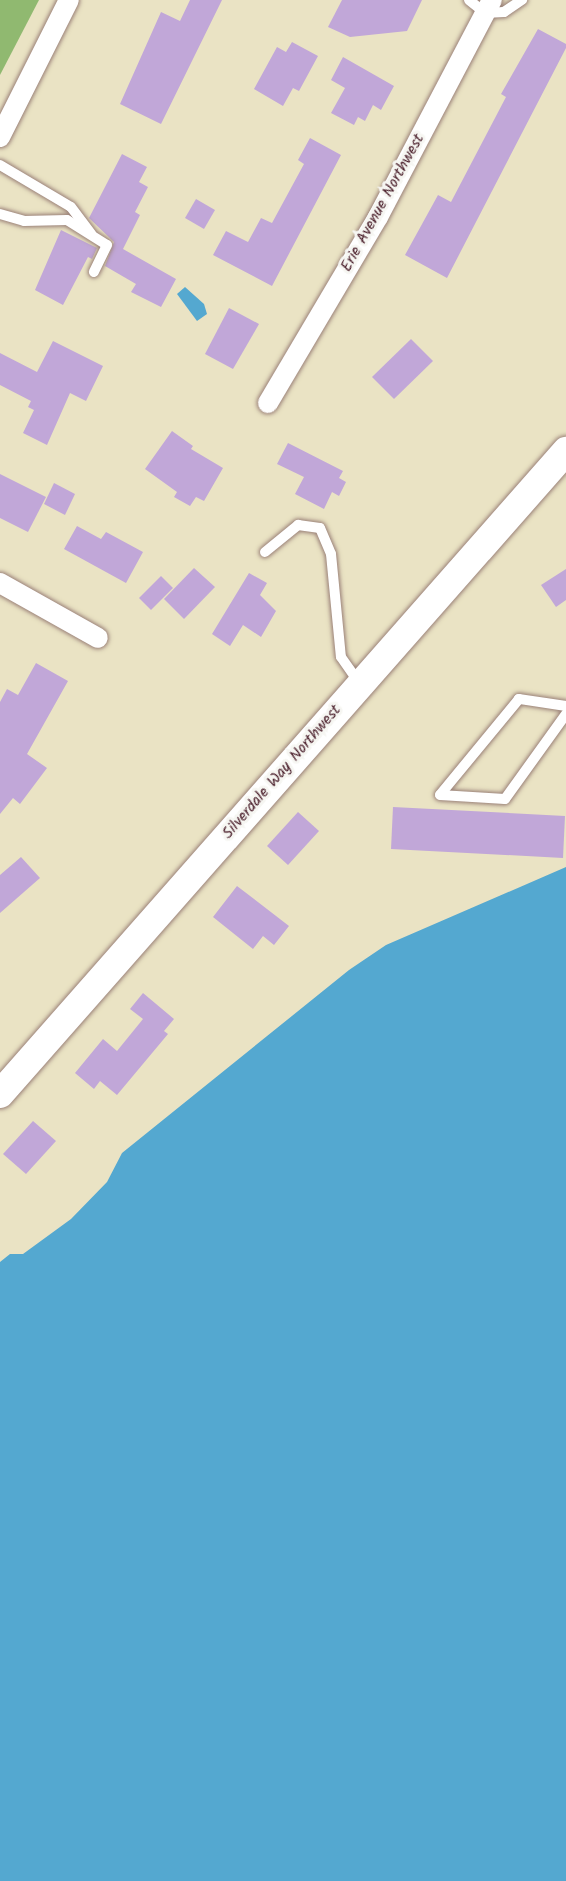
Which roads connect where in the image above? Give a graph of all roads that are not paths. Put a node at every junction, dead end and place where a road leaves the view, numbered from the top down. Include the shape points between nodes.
1 (69, 0) edge
2 (469, 0) edge
3 (522, 0) edge
4 (489, 7) edge
5 (0, 137) edge
6 (0, 165) edge
7 (0, 214) edge
8 (92, 236) junction
9 (94, 272) dead end
10 (268, 403) dead end
11 (566, 451) edge
12 (265, 552) dead end
13 (0, 583) edge
14 (98, 638) dead end
15 (359, 683) junction
16 (566, 706) edge
17 (566, 714) edge
18 (0, 1094) edge

1 - 5 street
2 - 4 lane
3 - 4 lane via 504,12
4 - 10 street, Erie Avenue Northwest via 378,217
6 - 8 lane via 71,207
7 - 8 lane via 17,220 67,220
8 - 9 lane via 107,245
11 - 15 main road, Silverdale Way Northwest
12 - 15 lane via 298,525 320,528 331,554 341,657
13 - 14 street
15 - 18 main road, Silverdale Way Northwest
16 - 17 lane via 519,699 440,795 505,799

